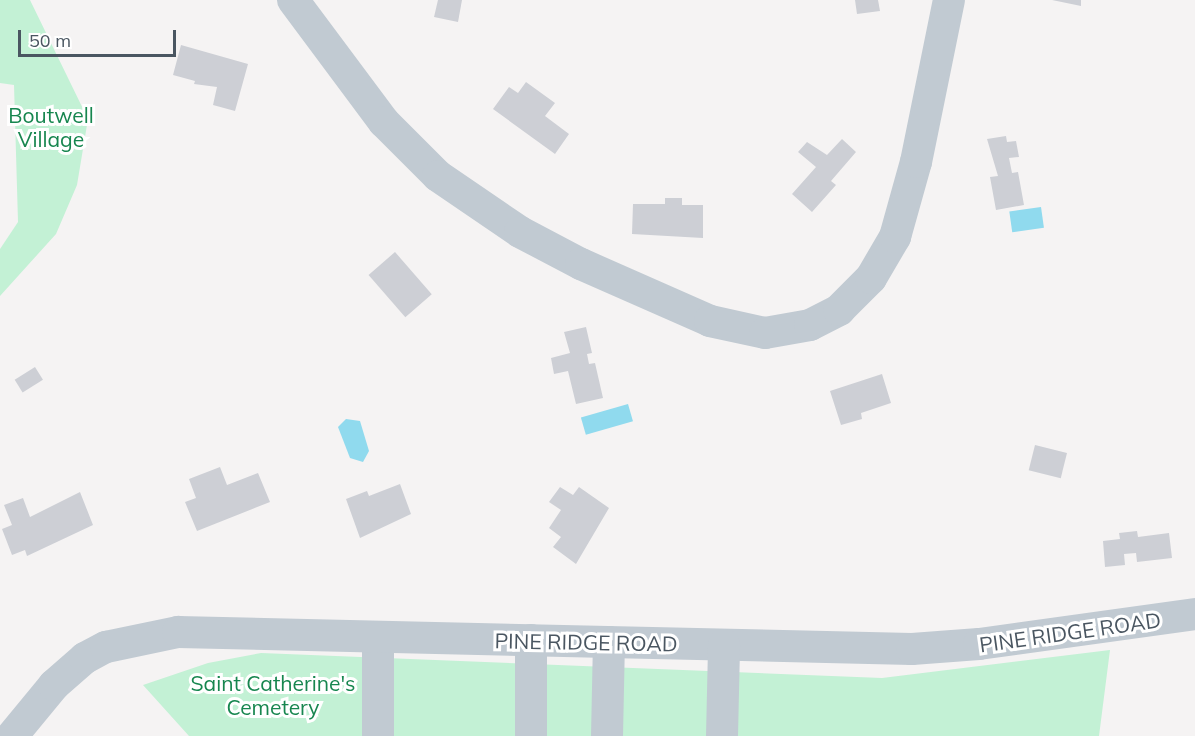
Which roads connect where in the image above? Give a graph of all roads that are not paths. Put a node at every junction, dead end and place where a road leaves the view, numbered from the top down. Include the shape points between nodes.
1 (293, 0) edge
2 (950, 0) edge
3 (1195, 614) edge
4 (378, 638) junction
5 (531, 640) junction
6 (609, 642) junction
7 (724, 645) junction
8 (12, 736) edge
9 (378, 736) edge
10 (531, 736) edge
11 (608, 736) edge
12 (722, 736) edge

1 - 2 street via 384,122 438,177 520,232 581,264 710,321 765,333 810,325 839,310 872,278 895,237 916,162
3 - 7 street, PINE RIDGE ROAD via 923,648
4 - 5 street, PINE RIDGE ROAD
4 - 8 street, PINE RIDGE ROAD via 178,632 106,647 85,658 54,685
4 - 9 street
5 - 6 street, PINE RIDGE ROAD
5 - 10 street
6 - 7 street, PINE RIDGE ROAD
6 - 11 street
7 - 12 street

